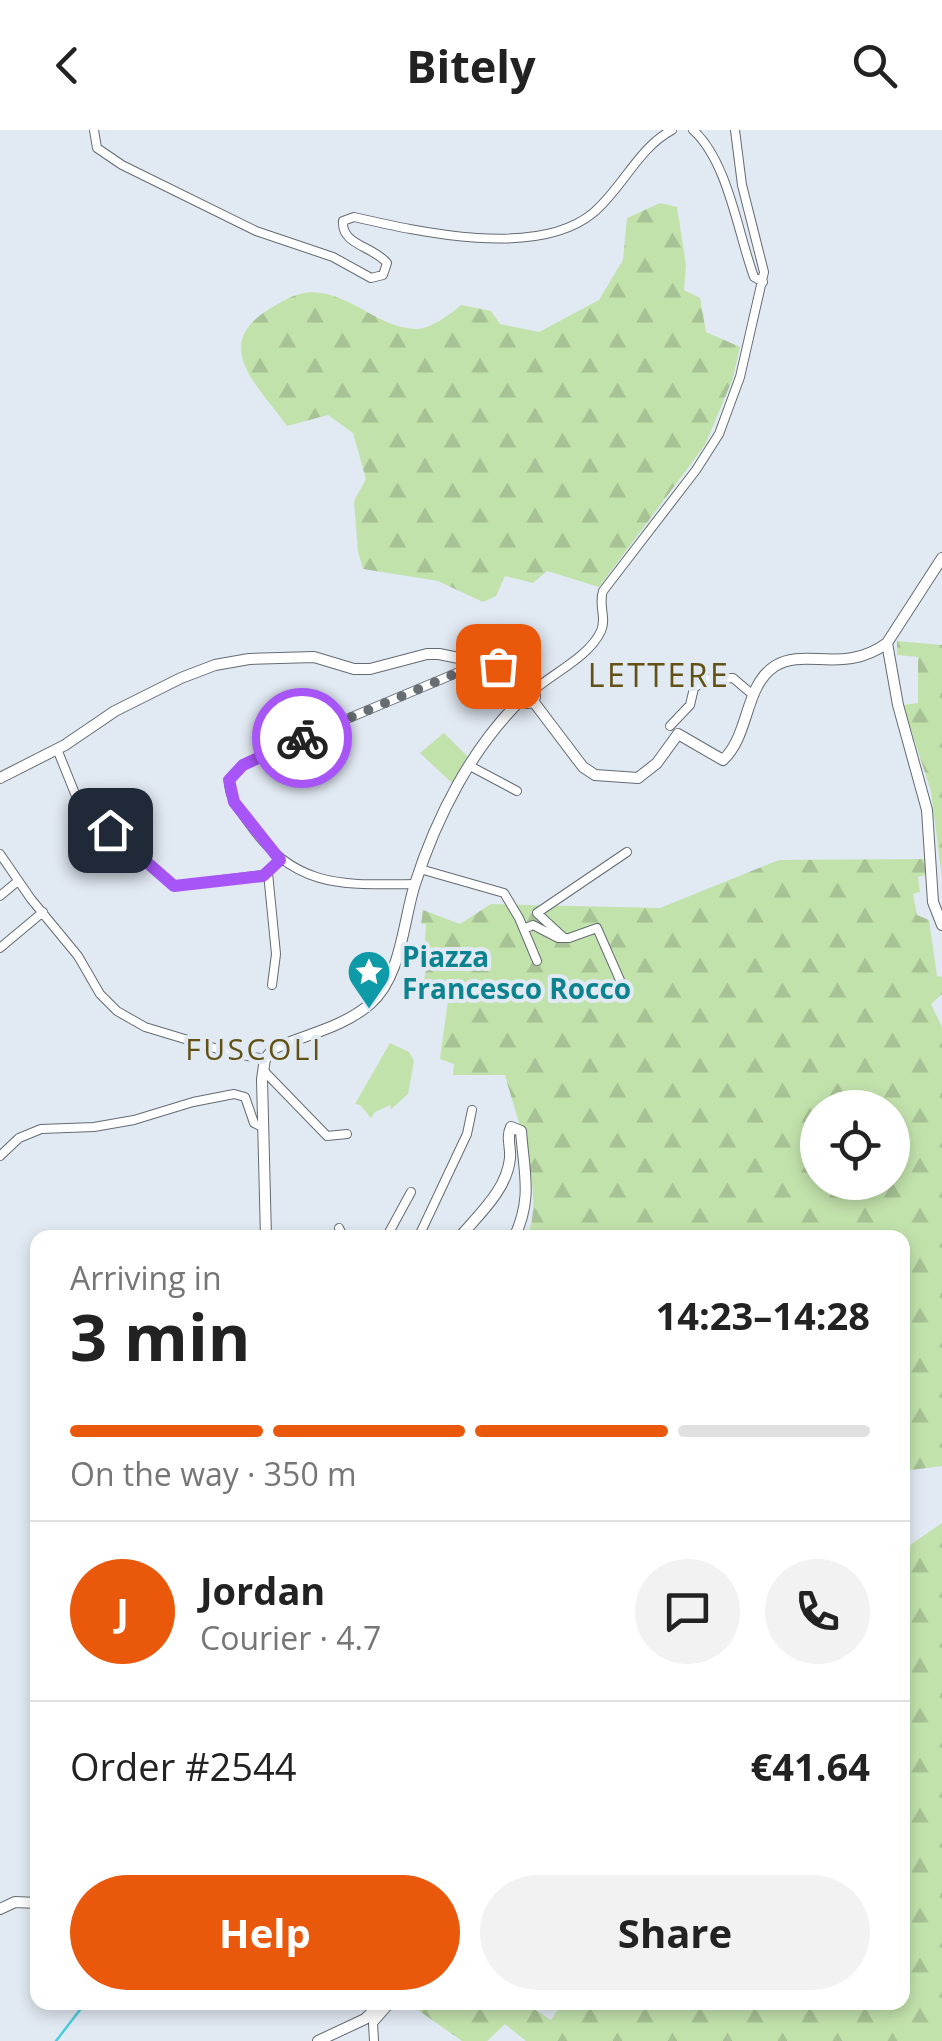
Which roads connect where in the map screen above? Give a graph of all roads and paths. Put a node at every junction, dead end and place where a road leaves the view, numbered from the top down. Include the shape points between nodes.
1 (94, 130) edge
2 (672, 130) edge
3 (693, 130) edge
4 (735, 130) edge
5 (763, 282) junction
6 (942, 558) edge
7 (887, 644) junction
8 (478, 664) junction
9 (528, 695) junction
10 (753, 695) junction
11 (674, 730) junction
12 (57, 749) junction
13 (470, 766) junction
14 (0, 778) edge
15 (517, 791) dead end
16 (628, 852) dead end
17 (0, 854) edge
18 (280, 860) junction
19 (420, 868) junction
20 (268, 873) junction
21 (18, 881) junction
22 (415, 884) junction
23 (0, 896) edge
24 (42, 912) junction
25 (942, 925) edge
26 (524, 929) junction
27 (564, 936) junction
28 (0, 948) edge
29 (537, 961) dead end
30 (272, 985) dead end
31 (627, 996) dead end
32 (264, 1065) junction
33 (472, 1110) dead end
34 (264, 1128) junction
35 (348, 1134) dead end
36 (0, 1156) edge
37 (411, 1192) dead end
38 (266, 1230) edge
39 (390, 1230) edge
40 (422, 1230) edge
41 (466, 1230) edge
42 (518, 1230) edge
43 (30, 1903) edge
44 (0, 1909) edge
45 (376, 2010) edge
46 (384, 2010) edge
47 (318, 2041) edge
48 (374, 2041) edge

1 - 2 street via 97,148 122,164 256,231 372,278 383,275 387,263 347,237 343,220 444,235 541,235 593,213
3 - 5 street via 718,172 754,277
4 - 5 street
5 - 9 street via 719,434 602,591 604,620 591,645
6 - 7 street
7 - 10 street via 863,658 782,662
7 - 25 street via 927,810 933,902
8 - 9 street via 507,671
8 - 12 street via 428,654 370,670 284,656 215,665 115,711
8 - 18 street via 268,752 232,774 230,792
9 - 11 street via 595,775 638,778 657,763
9 - 13 street via 498,722
10 - 11 street via 733,678 706,680 694,688
10 - 11 street via 744,728 723,760
12 - 14 street
12 - 20 street via 88,814 174,886
13 - 15 street
13 - 19 street
16 - 27 street via 537,912
17 - 21 street
18 - 20 street
18 - 22 street via 334,883
19 - 22 street
19 - 26 street via 504,892
20 - 30 street via 276,954
21 - 23 street
21 - 24 street
22 - 32 street via 395,963 372,1003 273,1050
24 - 28 street
24 - 32 street via 100,994 128,1020
26 - 27 street via 533,925
26 - 29 street
27 - 31 street via 601,931
32 - 34 street
32 - 35 street via 327,1136
33 - 40 street
34 - 36 street via 254,1123 245,1097 234,1094 134,1120 29,1132
34 - 38 street
37 - 39 street
41 - 42 street via 500,1190 511,1126 521,1131 526,1176
43 - 44 street
45 - 47 street
46 - 48 street via 372,2024

